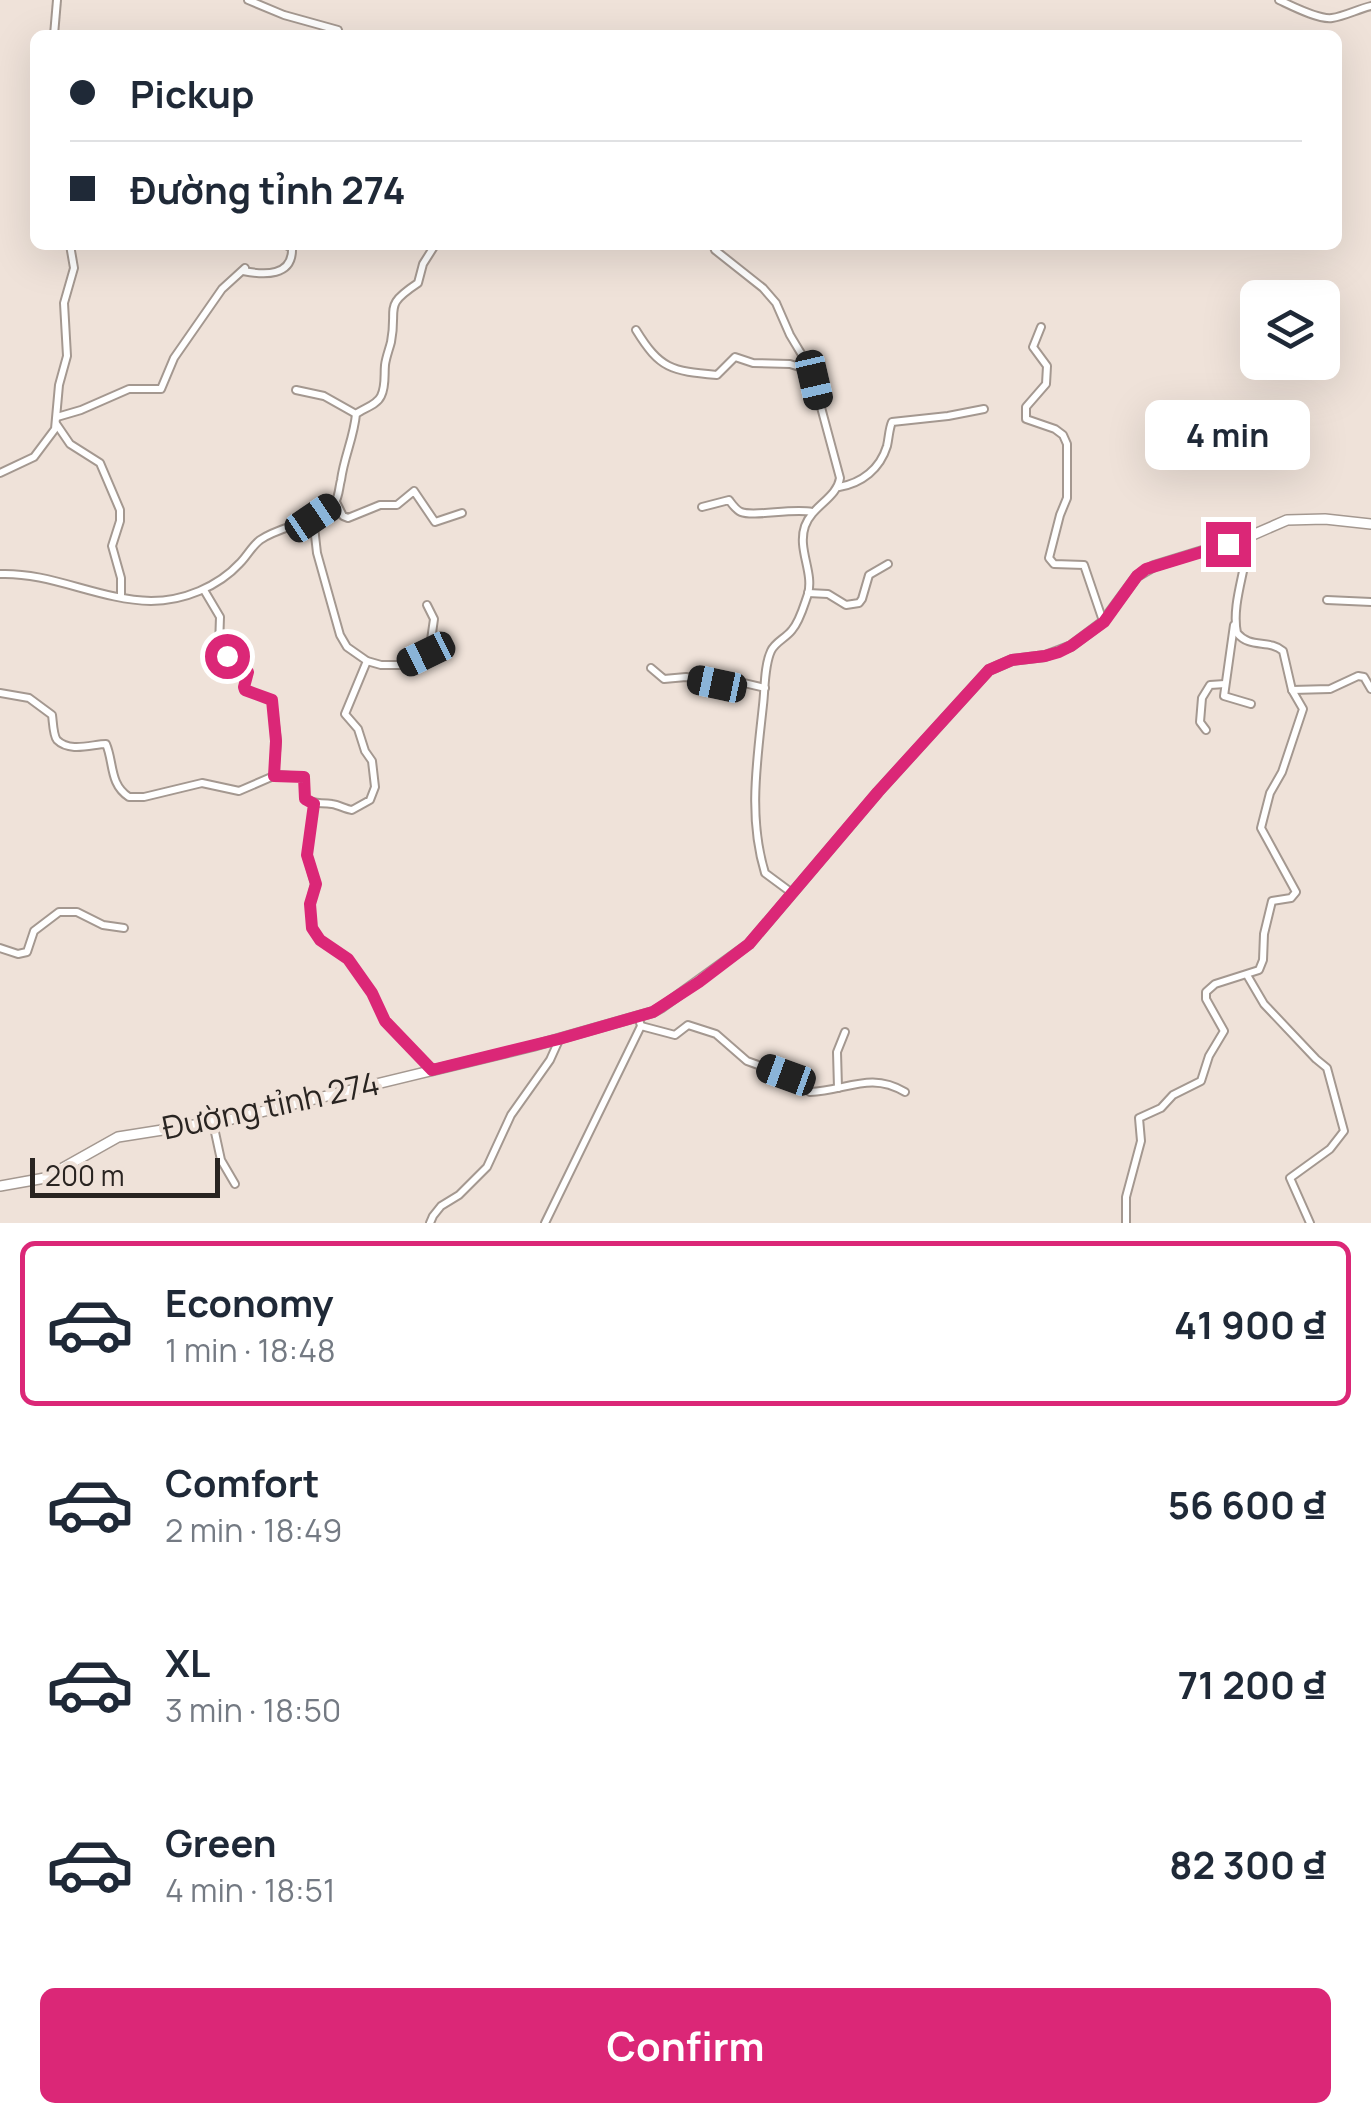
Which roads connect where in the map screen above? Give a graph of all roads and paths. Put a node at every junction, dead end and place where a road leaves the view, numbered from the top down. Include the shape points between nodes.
1 (57, 0) edge
2 (248, 0) edge
3 (1279, 0) edge
4 (1371, 6) edge
5 (54, 30) edge
6 (338, 30) edge
7 (71, 250) edge
8 (294, 250) edge
9 (433, 250) edge
10 (715, 250) edge
11 (1042, 327) dead end
12 (636, 330) dead end
13 (811, 370) junction
14 (296, 390) dead end
15 (984, 409) dead end
16 (356, 414) junction
17 (56, 420) junction
18 (0, 473) edge
19 (838, 487) junction
20 (336, 502) junction
21 (702, 506) dead end
22 (812, 512) junction
23 (462, 513) dead end
24 (313, 518) junction
25 (1371, 524) edge
26 (1248, 538) junction
27 (888, 564) dead end
28 (0, 574) edge
29 (204, 590) junction
30 (808, 593) junction
31 (121, 596) junction
32 (1327, 600) dead end
33 (1371, 602) edge
34 (427, 604) dead end
35 (1236, 614) junction
36 (1104, 622) junction
37 (368, 662) junction
38 (651, 668) dead end
39 (1225, 684) junction
40 (765, 688) junction
41 (1371, 689) edge
42 (1292, 690) junction
43 (0, 693) edge
44 (1252, 704) dead end
45 (1206, 730) dead end
46 (274, 776) junction
47 (314, 804) junction
48 (793, 893) junction
49 (124, 928) dead end
50 (0, 948) edge
51 (1247, 975) junction
52 (640, 1021) junction
53 (845, 1032) dead end
54 (559, 1039) junction
55 (432, 1070) junction
56 (838, 1088) junction
57 (905, 1092) dead end
58 (212, 1122) junction
59 (234, 1184) dead end
60 (0, 1186) edge
61 (430, 1223) edge
62 (544, 1223) edge
63 (1126, 1223) edge
64 (1310, 1223) edge

1 - 5 street
2 - 6 street
3 - 4 street via 1330,19
7 - 17 street
8 - 17 street via 289,263 271,274 244,270 222,289 160,389 129,389
9 - 16 street via 418,283 395,301 381,397
10 - 13 street via 771,296
11 - 36 street via 1033,347 1048,366 1046,384 1026,407 1026,418 1055,429 1067,444 1067,498 1049,558 1084,565
12 - 13 street via 651,355 676,369 717,376 734,356
13 - 19 street
14 - 16 street
15 - 19 street via 892,422 872,472 862,482
16 - 20 street
17 - 18 street via 53,435 34,457
17 - 31 street via 70,444 100,463 120,510 112,546
19 - 22 street
20 - 23 street via 348,518 397,505 414,491 435,522
20 - 24 street
21 - 22 street via 729,500 744,513
22 - 30 street via 803,533
24 - 29 street via 259,540
24 - 37 street via 340,635
25 - 26 main road, Đường tỉnh 274 via 1287,520
26 - 35 street
26 - 36 main road, Đường tỉnh 274 via 1146,569
27 - 30 street via 869,575 858,604
28 - 31 street
29 - 31 street via 162,600
29 - 46 street via 220,617 220,646 248,672 245,690 272,700
30 - 40 street via 794,628 771,651
32 - 33 street
34 - 37 street via 434,619 426,654 400,666
35 - 39 street
35 - 42 street via 1243,640 1283,651
36 - 48 main road, Đường tỉnh 274 via 1059,652 989,670
37 - 47 street via 345,714 372,761 374,797 352,810
38 - 40 street via 664,679
39 - 44 street via 1226,699
39 - 45 street via 1210,685 1203,694 1200,722
40 - 48 street via 754,818 765,873
41 - 42 street via 1358,676 1330,689
42 - 51 street via 1303,715 1261,828 1296,892 1272,901 1262,966
43 - 46 street via 29,698 52,715 60,741 84,748 106,744 112,773 129,797 202,784 239,792
46 - 47 street via 304,777 305,799
47 - 55 street via 307,855 316,884 312,928 348,959 385,1021
48 - 52 main road, Đường tỉnh 274 via 743,950
49 - 50 street via 59,912 34,931 28,952
51 - 63 street via 1206,992 1224,1031 1201,1081 1139,1118
51 - 64 street via 1264,1004 1327,1068 1342,1118 1344,1131 1330,1149 1290,1178
52 - 54 main road, Đường tỉnh 274
52 - 56 street via 675,1034 692,1025 805,1090
52 - 62 street
53 - 56 street via 837,1052
54 - 55 main road, Đường tỉnh 274
54 - 61 street via 511,1115 488,1167
55 - 58 main road, Đường tỉnh 274
56 - 57 street via 873,1082
58 - 59 street
58 - 60 main road, Đường tỉnh 274 via 118,1138 44,1178

